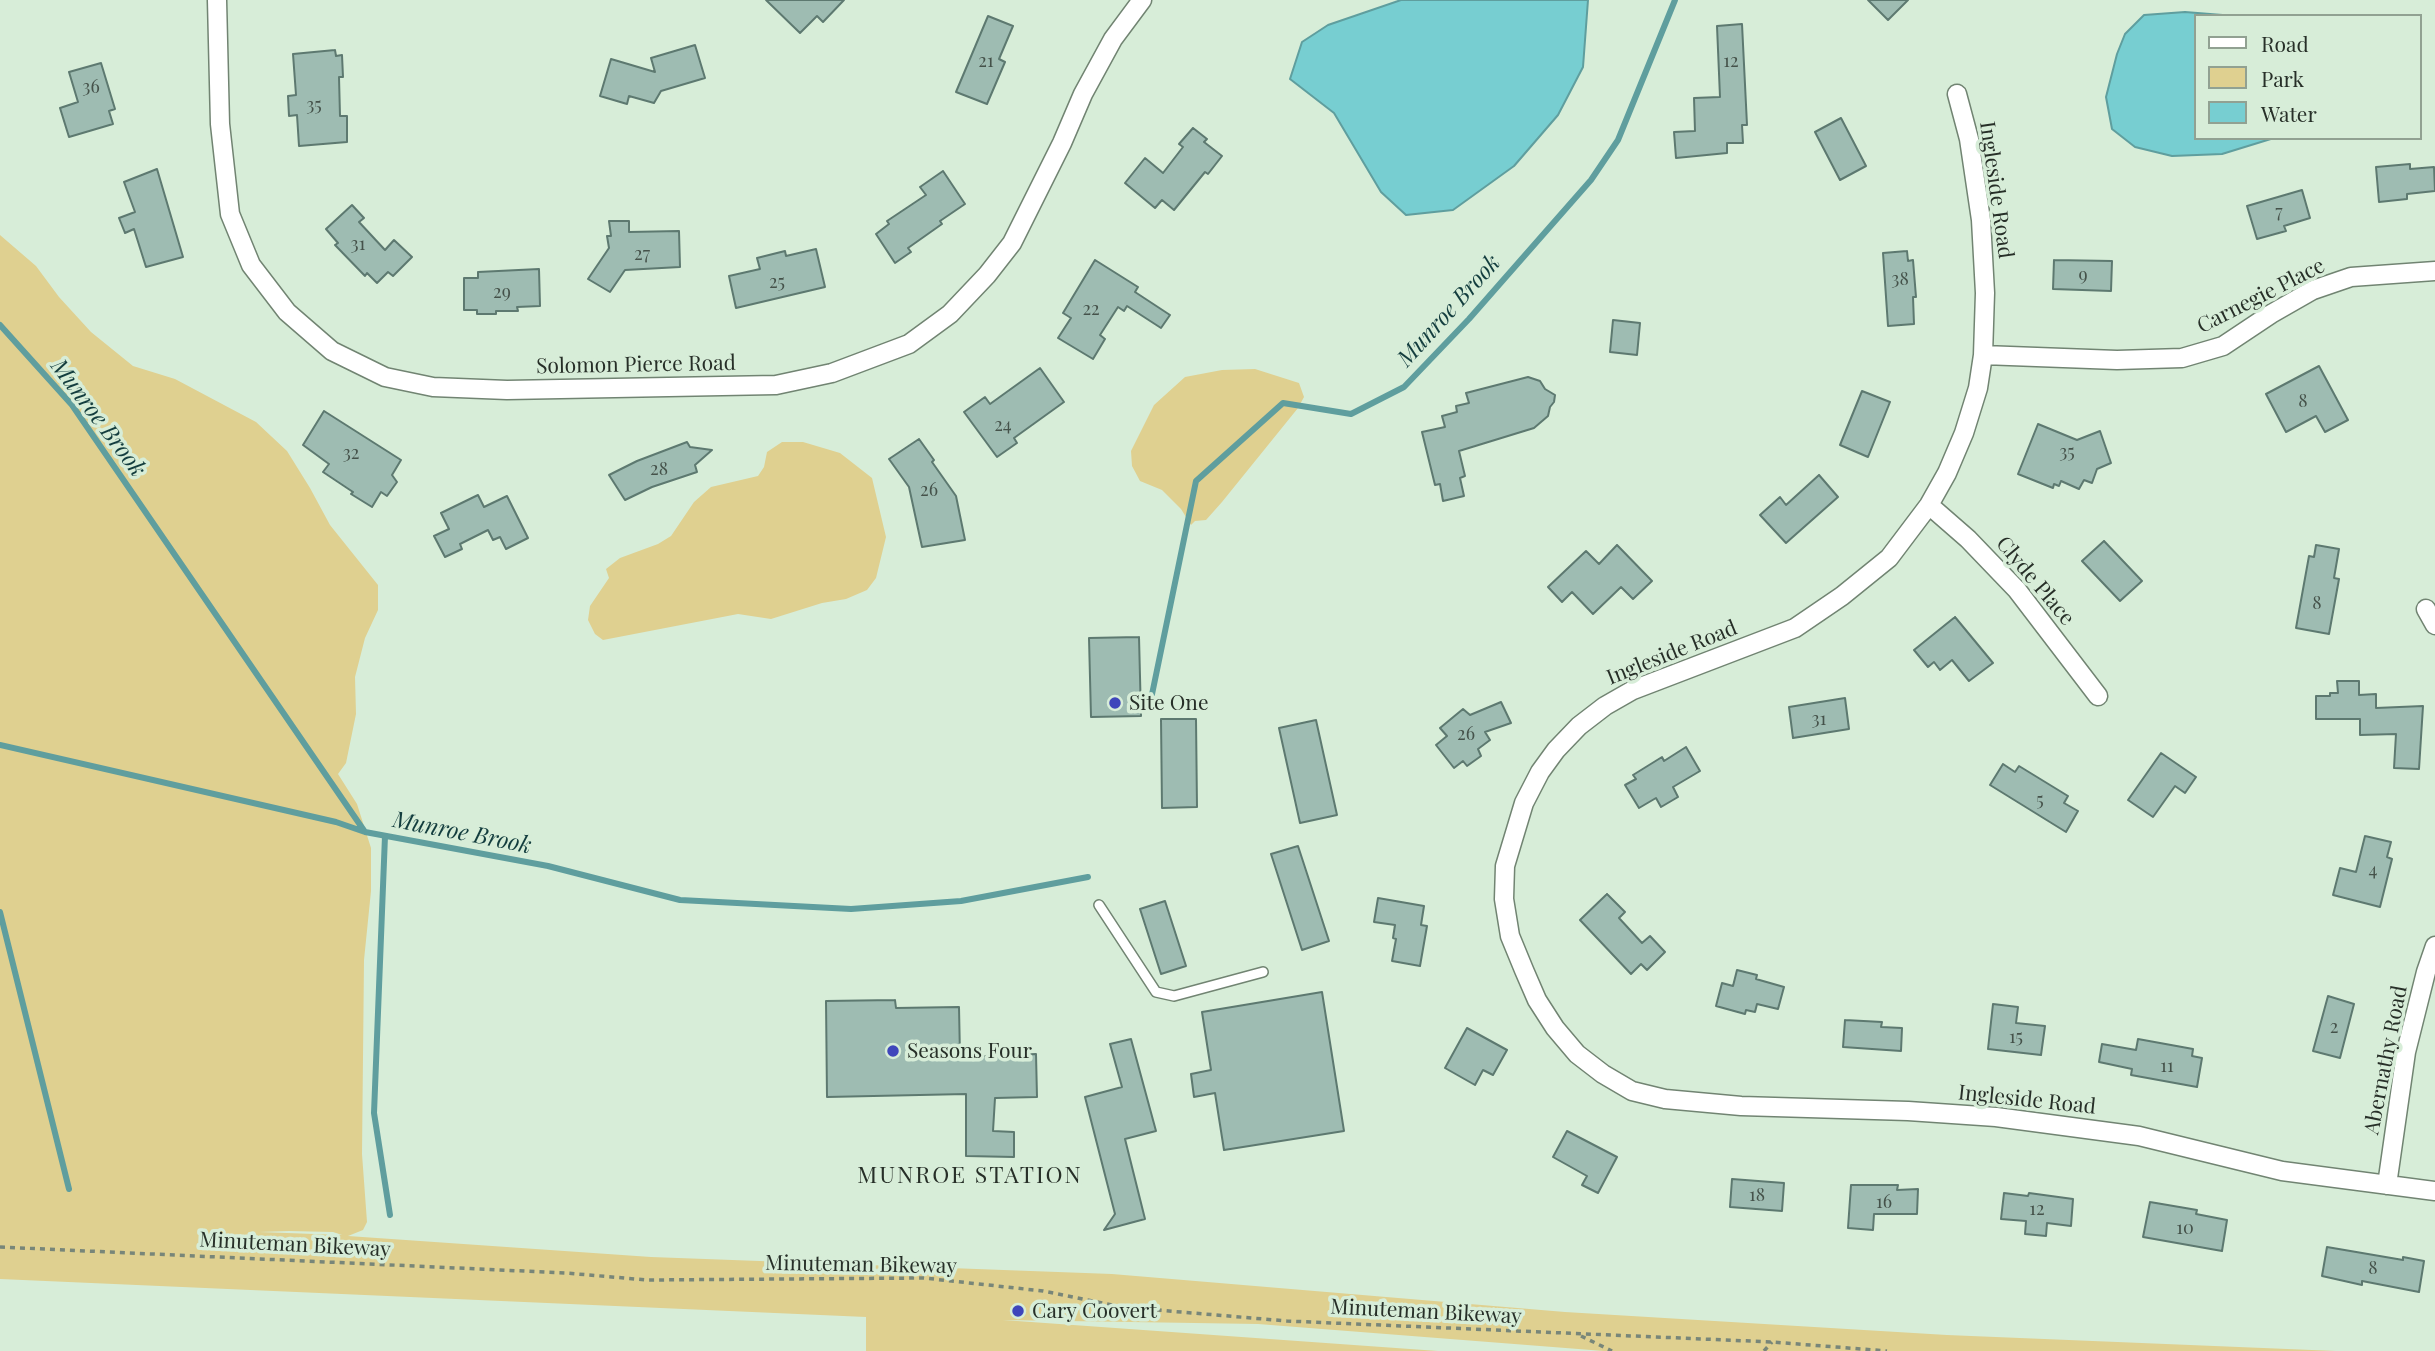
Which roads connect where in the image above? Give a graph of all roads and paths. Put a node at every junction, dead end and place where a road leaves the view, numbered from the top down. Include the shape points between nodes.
1 (217, 0) edge
2 (1142, 0) edge
3 (1957, 94) dead end
4 (2435, 271) edge
5 (1983, 355) junction
6 (1929, 505) junction
7 (2098, 696) dead end
8 (1100, 905) dead end
9 (2435, 946) edge
10 (1263, 972) dead end
11 (2387, 1185) junction
12 (2435, 1191) edge
13 (0, 1247) edge
14 (1579, 1335) junction
15 (1772, 1342) junction
16 (1612, 1351) edge
17 (1764, 1351) edge
18 (1887, 1351) edge

1 - 2 street, Solomon Pierce Road via 220,124 230,214 251,265 287,312 332,351 385,377 433,387 506,390 776,385 832,373 909,344 950,314 1012,243 1083,94 1113,38
3 - 5 street, Ingleside Road via 1981,220
4 - 5 street, Carnegie Place via 2351,278 2313,290 2223,346 2182,358
5 - 6 street, Ingleside Road via 1964,432
6 - 7 street, Clyde Place via 2017,590
6 - 11 street, Ingleside Road via 1889,558 1796,628 1633,690 1579,726 1540,772 1513,836 1505,866 1504,899 1510,936 1537,1000 1555,1028 1577,1055 1603,1074 1632,1091 1665,1099 1996,1117 2139,1136 2282,1171
8 - 10 lane via 1156,992 1174,996
9 - 11 street, Abernathy Road via 2406,1052
11 - 12 street, Ingleside Road
13 - 14 path, Minuteman Bikeway via 647,1280 924,1278 1122,1307 1287,1321
14 - 15 path, Minuteman Bikeway
14 - 16 path
15 - 17 path
15 - 18 path, Minuteman Bikeway

